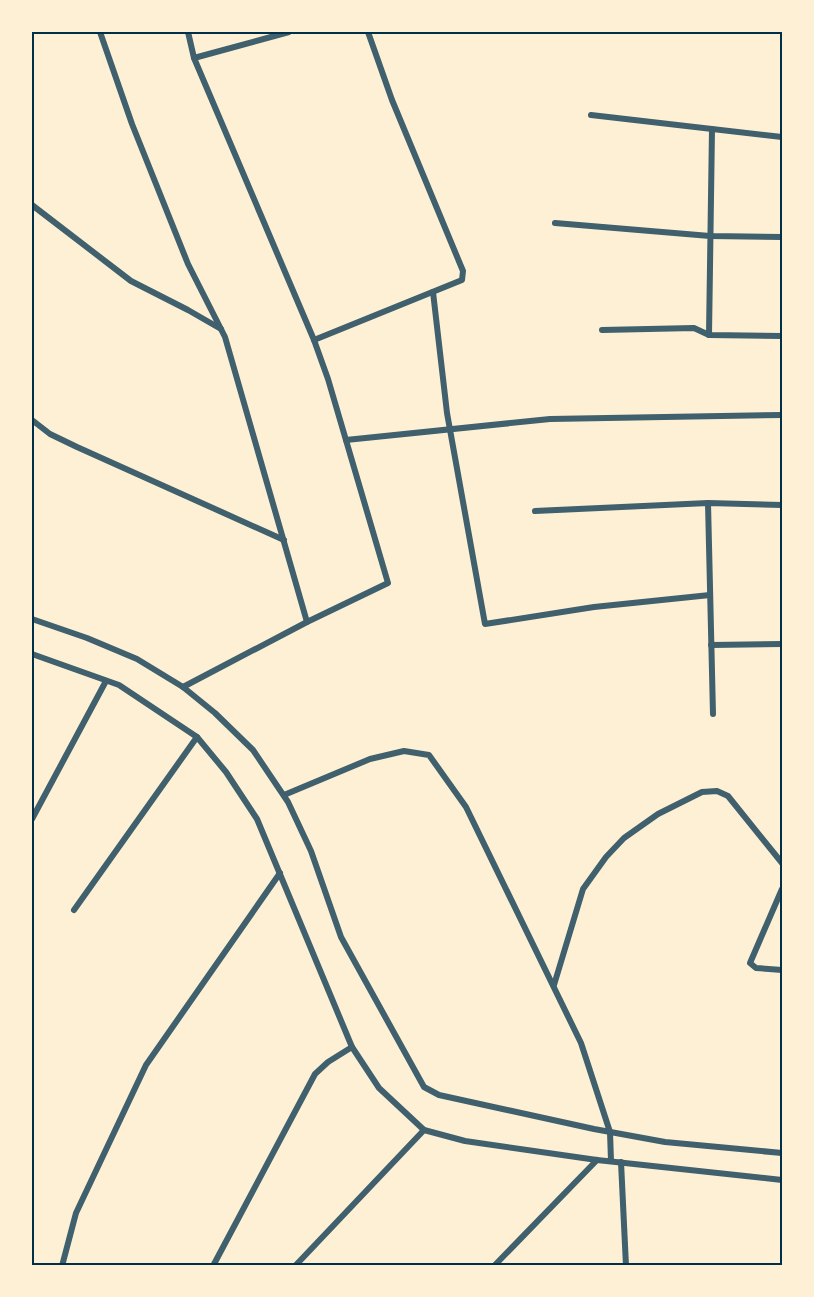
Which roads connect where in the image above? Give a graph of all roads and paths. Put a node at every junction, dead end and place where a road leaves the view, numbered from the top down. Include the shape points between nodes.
1 (100, 32) edge
2 (188, 32) edge
3 (289, 32) edge
4 (368, 32) edge
5 (194, 58) junction
6 (591, 115) dead end
7 (712, 129) junction
8 (783, 137) edge
9 (32, 205) edge
10 (555, 223) dead end
11 (710, 236) junction
12 (783, 237) edge
13 (433, 292) junction
14 (221, 330) junction
15 (602, 330) dead end
16 (709, 335) junction
17 (783, 336) edge
18 (314, 340) junction
19 (783, 415) edge
20 (32, 420) edge
21 (450, 428) junction
22 (346, 440) junction
23 (708, 503) junction
24 (783, 505) edge
25 (535, 511) dead end
26 (284, 540) junction
27 (710, 595) junction
28 (32, 619) edge
29 (307, 622) junction
30 (783, 644) edge
31 (711, 645) junction
32 (32, 654) edge
33 (106, 681) junction
34 (183, 687) junction
35 (712, 714) dead end
36 (197, 737) junction
37 (284, 795) junction
38 (32, 819) edge
39 (783, 863) edge
40 (280, 873) junction
41 (783, 889) edge
42 (74, 910) dead end
43 (783, 970) edge
44 (554, 986) junction
45 (352, 1047) junction
46 (424, 1130) junction
47 (610, 1132) junction
48 (783, 1153) edge
49 (597, 1160) junction
50 (611, 1161) junction
51 (621, 1162) junction
52 (783, 1180) edge
53 (62, 1266) edge
54 (213, 1266) edge
55 (295, 1266) edge
56 (494, 1266) edge
57 (626, 1266) edge

1 - 14 street via 188,264
2 - 5 street
3 - 5 street
4 - 13 street via 463,272 462,280
5 - 18 street
6 - 7 street
7 - 8 street
7 - 11 street
9 - 14 street via 131,281
10 - 11 street
11 - 12 street
11 - 16 street
13 - 18 street
13 - 21 street
14 - 26 street
15 - 16 street via 694,328
16 - 17 street
18 - 22 street
19 - 21 street via 550,419
20 - 26 street via 77,447
21 - 22 street
21 - 27 street via 485,624
22 - 29 street via 388,583
23 - 24 street
23 - 25 street
23 - 27 street
26 - 29 street
27 - 31 street
28 - 34 street via 136,659
29 - 34 street
30 - 31 street
31 - 35 street
32 - 33 street
33 - 36 street via 119,685
33 - 38 street
34 - 37 street via 253,750
36 - 40 street via 257,819
36 - 42 street
37 - 44 street via 370,759 404,751 429,755 466,807
37 - 47 street via 310,851 341,937 424,1087 439,1095
39 - 44 street via 728,796 717,791 702,792 658,814 606,856 583,889
40 - 45 street
40 - 53 street via 146,1065 76,1214
41 - 43 street via 750,963 756,968
44 - 47 street via 581,1043
45 - 46 street via 380,1088
45 - 54 street via 315,1074
46 - 49 street via 465,1141
46 - 55 street
47 - 48 street via 665,1142
47 - 50 street
49 - 50 street
49 - 56 street
50 - 51 street
51 - 52 street
51 - 57 street

